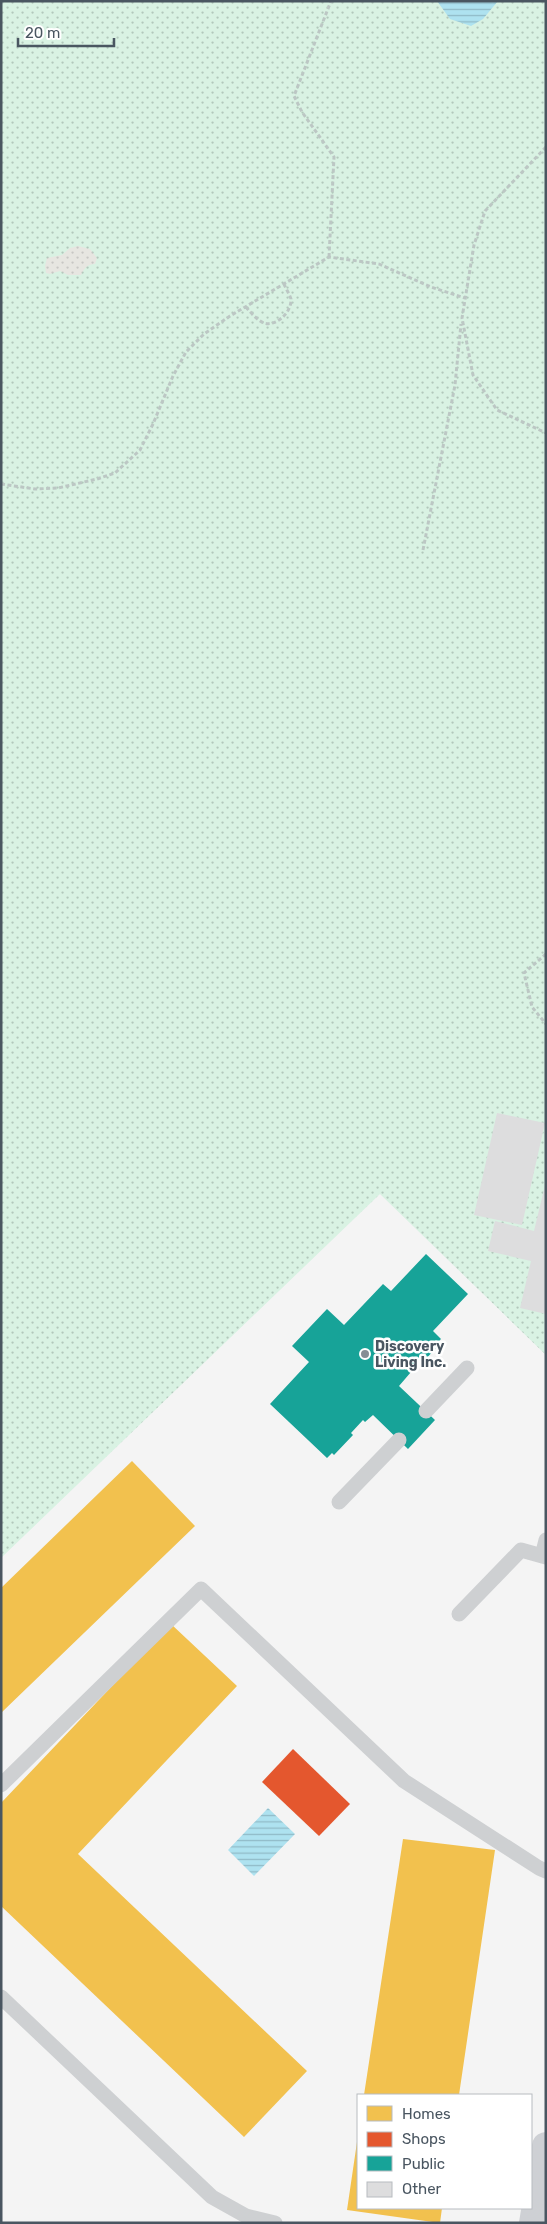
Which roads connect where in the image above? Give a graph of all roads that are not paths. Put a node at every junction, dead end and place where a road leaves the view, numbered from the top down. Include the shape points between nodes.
1 (467, 1368) dead end
2 (426, 1411) dead end
3 (399, 1440) dead end
4 (339, 1502) dead end
5 (546, 1540) edge
6 (544, 1556) edge
7 (459, 1614) dead end
8 (1, 1786) edge
9 (546, 1871) edge
10 (1, 1997) edge
11 (546, 2146) edge
12 (275, 2223) edge
13 (533, 2223) edge

1 - 2 lane
3 - 4 lane
5 - 6 lane
6 - 7 lane via 521,1550
8 - 9 lane via 201,1589 404,1781
10 - 12 lane via 212,2198 246,2216
11 - 13 main road

